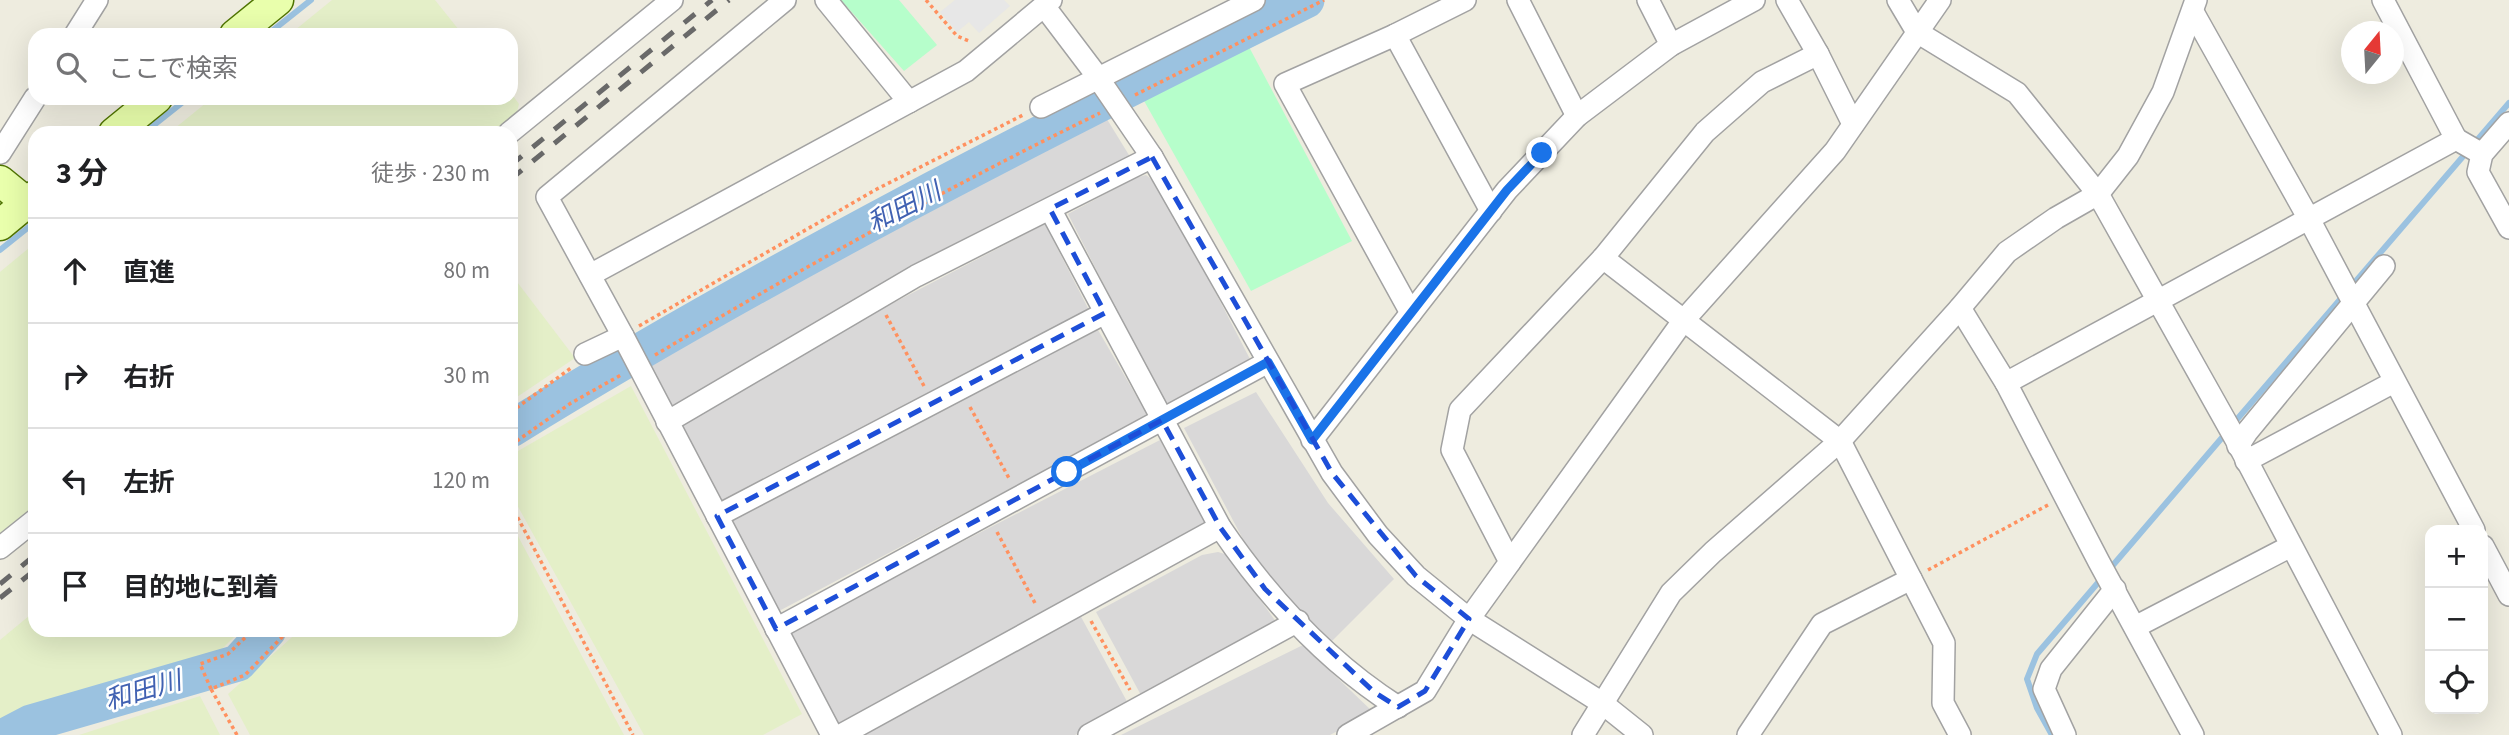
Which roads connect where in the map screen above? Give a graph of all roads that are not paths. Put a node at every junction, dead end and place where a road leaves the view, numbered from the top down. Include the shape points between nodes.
1 (97, 0) edge
2 (672, 0) edge
3 (785, 0) edge
4 (826, 0) edge
5 (1254, 0) edge
6 (1465, 0) edge
7 (1518, 0) edge
8 (1648, 0) edge
9 (1754, 0) edge
10 (1787, 0) edge
11 (1898, 0) edge
12 (1940, 0) edge
13 (2383, 0) edge
14 (274, 1) edge
15 (1048, 3) edge
16 (2195, 6) edge
17 (79, 28) edge
18 (243, 28) edge
19 (1917, 32) junction
20 (1395, 35) junction
21 (1671, 45) junction
22 (1818, 54) junction
23 (1099, 79) junction
24 (909, 102) junction
25 (31, 105) edge
26 (148, 105) edge
27 (1041, 107) road end
28 (1577, 116) junction
29 (2509, 123) edge
30 (1853, 124) junction
31 (123, 126) edge
32 (518, 126) edge
33 (2459, 141) junction
34 (0, 153) edge
35 (2482, 155) junction
36 (1152, 157) junction
37 (0, 181) edge
38 (2098, 194) junction
39 (28, 198) edge
40 (28, 202) edge
41 (1050, 209) junction
42 (1490, 211) junction
43 (2309, 219) junction
44 (0, 225) edge
45 (2509, 228) edge
46 (1603, 258) junction
47 (2384, 267) dead end
48 (590, 275) junction
49 (2158, 302) junction
50 (2352, 303) junction
51 (1960, 309) junction
52 (1105, 313) junction
53 (1411, 313) junction
54 (1683, 321) junction
55 (623, 337) junction
56 (585, 354) road end
57 (1268, 362) junction
58 (2394, 382) junction
59 (2006, 383) junction
60 (1162, 420) junction
61 (667, 422) junction
62 (1312, 440) junction
63 (1840, 441) junction
64 (2240, 448) junction
65 (717, 516) junction
66 (2471, 525) edge
67 (28, 526) edge
68 (1220, 527) junction
69 (2291, 546) junction
70 (0, 548) edge
71 (2488, 555) edge
72 (1510, 562) junction
73 (1911, 579) junction
74 (2115, 589) junction
75 (2509, 595) edge
76 (1469, 619) junction
77 (1298, 621) junction
78 (2135, 627) junction
79 (776, 629) junction
80 (1602, 704) junction
81 (1398, 707) junction
82 (1354, 734) edge
83 (832, 735) edge
84 (841, 735) edge
85 (1089, 735) edge
86 (1583, 735) edge
87 (1642, 735) edge
88 (1748, 735) edge
89 (1960, 735) edge
90 (2065, 735) edge
91 (2193, 735) edge
92 (2391, 735) edge

1 - 17 street
2 - 32 street
3 - 48 street via 547,197
4 - 24 street
5 - 23 street
6 - 20 street
7 - 28 street
8 - 21 street
9 - 21 street
10 - 22 street
11 - 19 street
12 - 19 street
13 - 33 street
14 - 18 street
15 - 23 street
15 - 24 street via 966,71
16 - 38 street via 2163,92 2128,156
16 - 43 street
19 - 30 street
19 - 38 street via 2017,93
20 - 42 street
20 - 53 street via 1285,84
21 - 28 street
22 - 30 street
22 - 46 street via 1762,82 1705,132
23 - 27 street
23 - 36 street
24 - 48 street
25 - 34 street
26 - 31 street
28 - 42 street
29 - 35 street
30 - 54 street via 1835,152
33 - 35 street
33 - 43 street
35 - 45 street via 2478,172
36 - 41 street
36 - 57 street
37 - 39 street
38 - 49 street
38 - 51 street via 2007,252
40 - 44 street
41 - 52 street
41 - 61 street via 916,276
42 - 53 street
43 - 49 street
43 - 50 street
46 - 54 street
46 - 72 street via 1460,410 1452,450
47 - 50 street
48 - 55 street
49 - 59 street
49 - 64 street
50 - 58 street
50 - 64 street via 2247,432
51 - 59 street
51 - 63 street
52 - 60 street
52 - 65 street
53 - 62 street
54 - 63 street
54 - 72 street
55 - 56 street
55 - 61 street
57 - 60 street
57 - 62 street
58 - 64 street
58 - 66 street
59 - 74 street
60 - 68 street
60 - 79 street
61 - 65 street
62 - 76 street via 1378,535 1416,576
63 - 73 street
63 - 80 street via 1671,593
64 - 69 street
65 - 79 street
67 - 70 street
68 - 77 street via 1265,589
68 - 84 street
69 - 78 street
69 - 92 street
71 - 75 street
72 - 76 street
73 - 88 street via 1822,624
73 - 89 street via 1944,643 1943,703
74 - 78 street
74 - 90 street via 2051,669 2044,689
76 - 80 street
76 - 81 street via 1425,691
77 - 81 street via 1339,664
77 - 85 street
78 - 91 street
79 - 83 street
80 - 86 street
80 - 87 street
81 - 82 street

